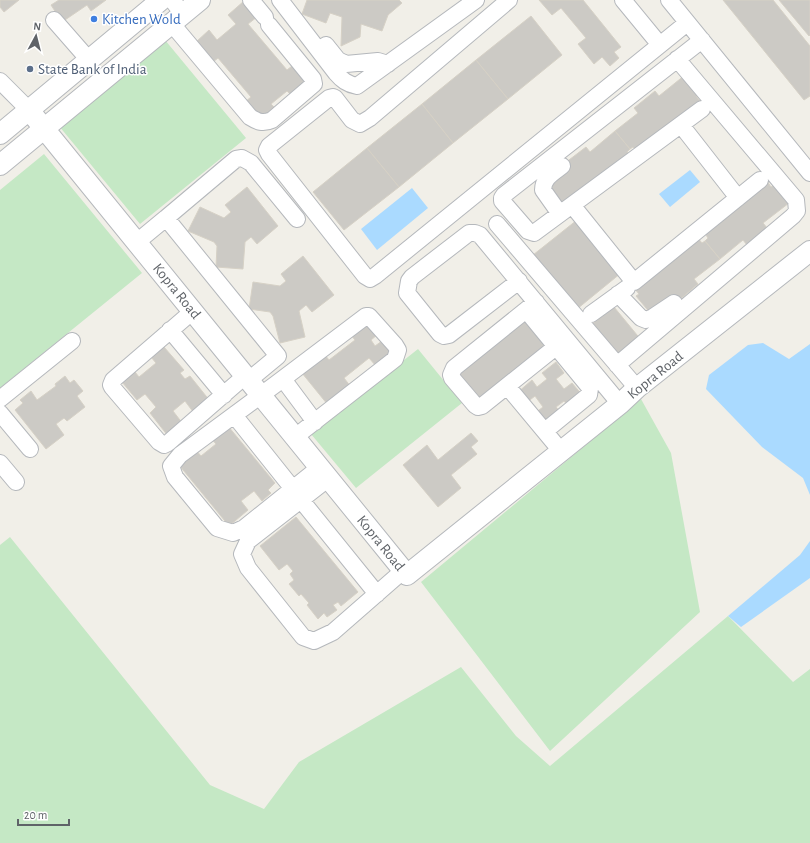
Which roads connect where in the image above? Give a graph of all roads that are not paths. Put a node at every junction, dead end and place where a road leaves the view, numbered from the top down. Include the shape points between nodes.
1 (200, 0) edge
2 (251, 0) edge
3 (280, 0) edge
4 (476, 0) edge
5 (509, 0) edge
6 (623, 0) edge
7 (669, 0) edge
8 (154, 2) edge
9 (453, 8) edge
10 (175, 13) edge
11 (54, 20) dead end
12 (687, 22) junction
13 (309, 26) dead end
14 (702, 40) junction
15 (660, 45) junction
16 (89, 60) junction
17 (388, 64) junction
18 (672, 64) junction
19 (0, 81) edge
20 (702, 109) dead end
21 (29, 110) junction
22 (681, 125) junction
23 (44, 128) junction
24 (0, 134) edge
25 (0, 165) edge
26 (562, 166) dead end
27 (810, 173) edge
28 (760, 180) dead end
29 (738, 198) junction
30 (566, 210) junction
31 (166, 218) junction
32 (297, 219) dead end
33 (497, 224) dead end
34 (137, 242) junction
35 (810, 251) edge
36 (519, 281) junction
37 (634, 282) junction
38 (618, 294) junction
39 (532, 303) junction
40 (674, 303) dead end
41 (193, 311) junction
42 (591, 314) dead end
43 (170, 330) junction
44 (72, 341) dead end
45 (556, 346) junction
46 (614, 362) junction
47 (247, 378) junction
48 (283, 380) junction
49 (507, 386) junction
50 (637, 388) junction
51 (224, 395) junction
52 (261, 395) junction
53 (0, 399) edge
54 (620, 404) junction
55 (0, 413) edge
56 (234, 415) junction
57 (315, 422) junction
58 (544, 431) junction
59 (295, 437) junction
60 (30, 449) dead end
61 (561, 451) junction
62 (0, 463) edge
63 (324, 472) junction
64 (16, 482) dead end
65 (297, 494) junction
66 (404, 570) junction
67 (377, 594) junction

1 - 10 street
2 - 10 street via 314,82 313,86 266,123 250,117
3 - 17 street via 342,80 357,86
4 - 9 street
5 - 15 street via 370,118 360,124 352,120 333,96 267,150 365,276 370,279
6 - 15 street
7 - 12 street
8 - 16 street
9 - 17 street
10 - 23 street
11 - 16 street
12 - 14 street
12 - 15 street
13 - 17 street via 338,60 346,64 378,61
14 - 18 street
14 - 27 street
16 - 21 street
18 - 30 street via 502,198 524,227 534,233
18 - 46 street via 796,200 797,211
19 - 21 street
20 - 22 street
21 - 23 street, Kopra Road
21 - 24 street
22 - 29 street
22 - 30 street
23 - 25 street
23 - 34 street, Kopra Road
26 - 30 street via 547,178 543,190
28 - 29 street
29 - 37 street
30 - 37 street
31 - 32 street via 236,159 242,158 251,163
31 - 34 street
31 - 47 street via 280,354
33 - 46 street
34 - 41 street, Kopra Road
35 - 50 street, Kopra Road
36 - 36 street via 480,235 469,233 412,277 407,293 444,336 449,335
36 - 39 street
37 - 38 street
38 - 40 street via 646,320
38 - 42 street
39 - 45 street
39 - 49 street via 452,372 452,378 478,407
39 - 54 street
41 - 43 street
41 - 47 street, Kopra Road
43 - 51 street
43 - 51 street via 113,380 112,387 164,445
44 - 53 street
45 - 49 street
45 - 58 street via 589,385 590,391 589,395
46 - 50 street
47 - 51 street
47 - 52 street, Kopra Road
48 - 52 street
48 - 57 street
48 - 57 street via 366,316 372,318 395,345 398,350 395,358
49 - 58 street
50 - 54 street, Kopra Road
52 - 56 street
52 - 59 street, Kopra Road
54 - 61 street, Kopra Road
55 - 60 street
56 - 65 street
56 - 65 street via 180,455 172,466 175,477 217,528 234,532
57 - 59 street
58 - 61 street
59 - 63 street, Kopra Road
61 - 66 street, Kopra Road via 407,575
62 - 64 street
63 - 65 street
63 - 66 street, Kopra Road
65 - 67 street
65 - 67 street via 248,541 242,554 248,568 303,637 314,641 333,632
66 - 67 street

